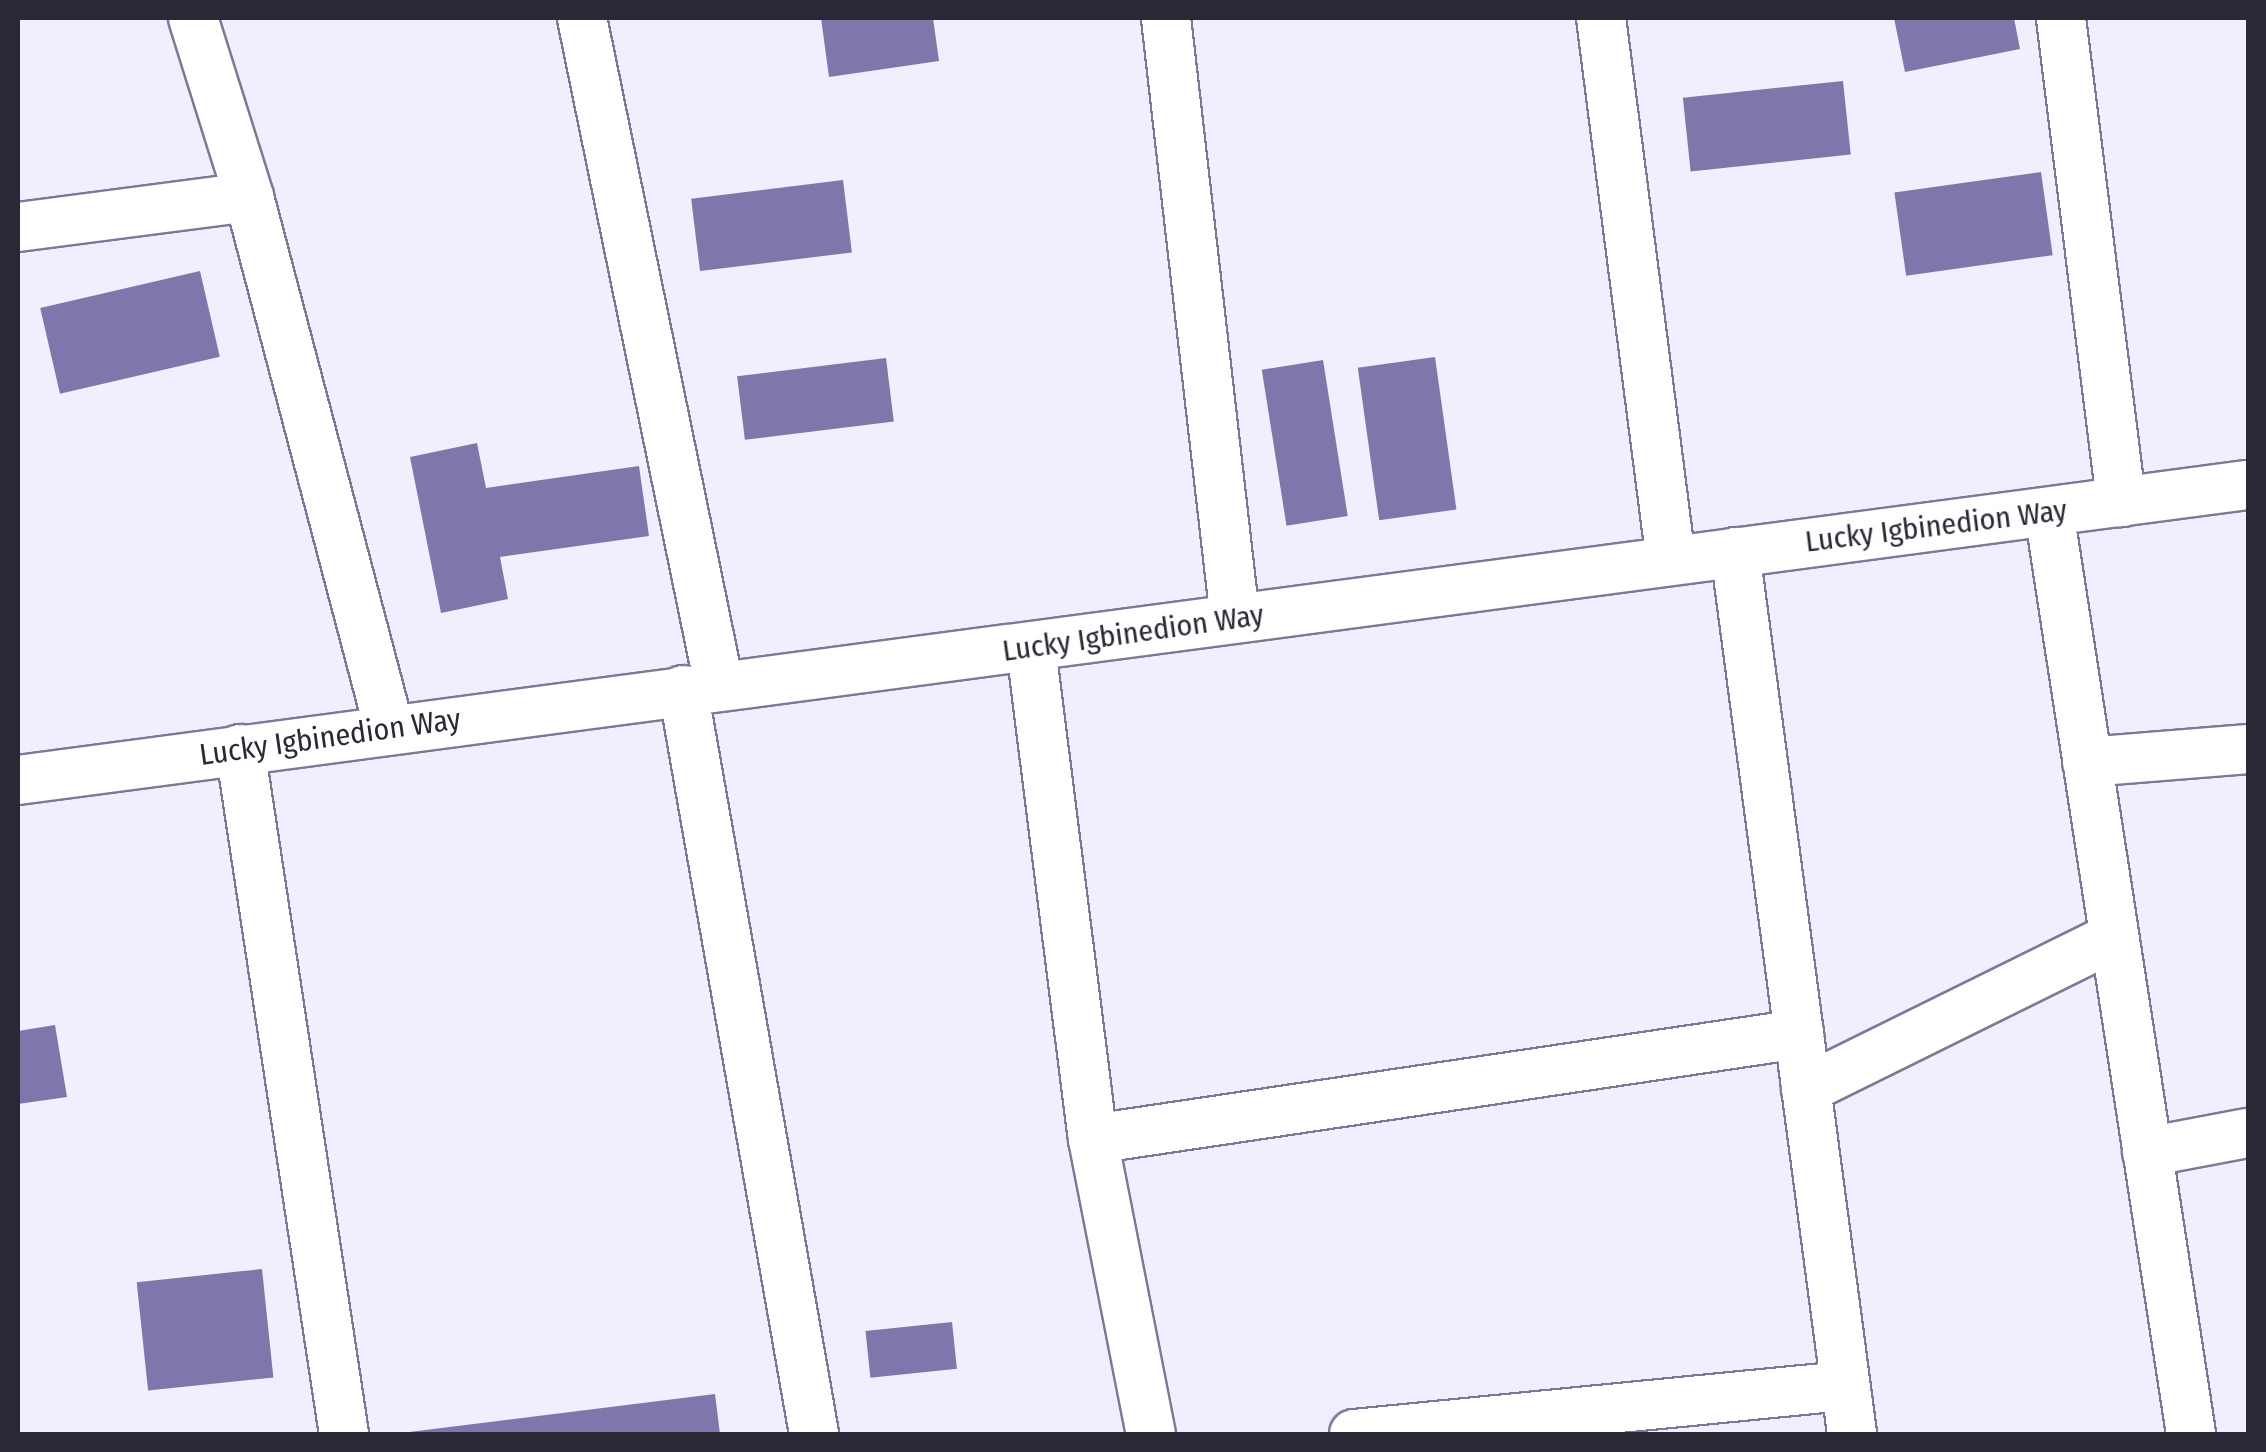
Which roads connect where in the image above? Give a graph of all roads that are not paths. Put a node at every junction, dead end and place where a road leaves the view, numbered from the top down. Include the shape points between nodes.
1 (194, 18) edge
2 (582, 18) edge
3 (1166, 18) edge
4 (1601, 18) edge
5 (2061, 18) edge
6 (249, 198) junction
7 (18, 226) edge
8 (2248, 485) edge
9 (2121, 502) junction
10 (2049, 512) junction
11 (1735, 552) junction
12 (1671, 561) junction
13 (1235, 618) junction
14 (1031, 649) junction
15 (701, 688) junction
16 (389, 728) junction
17 (240, 749) junction
18 (2248, 749) edge
19 (2087, 762) junction
20 (18, 780) edge
21 (2114, 938) junction
22 (1798, 1034) junction
23 (1806, 1090) junction
24 (2248, 1132) edge
25 (1094, 1139) junction
26 (2147, 1152) junction
27 (1845, 1386) junction
28 (344, 1434) edge
29 (814, 1434) edge
30 (1151, 1434) edge
31 (1354, 1434) edge
32 (1852, 1434) edge
33 (2190, 1434) edge

1 - 6 street
2 - 15 street
3 - 13 street
4 - 12 street
5 - 9 street
6 - 7 street
6 - 16 street
8 - 9 street, Lucky Igbinedion Way
9 - 10 street, Lucky Igbinedion Way
10 - 11 street, Lucky Igbinedion Way
10 - 19 street
11 - 12 street, Lucky Igbinedion Way
11 - 22 street
12 - 13 street, Lucky Igbinedion Way
13 - 14 street, Lucky Igbinedion Way
14 - 15 street, Lucky Igbinedion Way
14 - 25 street
15 - 16 street, Lucky Igbinedion Way
15 - 29 street
16 - 17 street, Lucky Igbinedion Way
17 - 20 street, Lucky Igbinedion Way
17 - 28 street
18 - 19 street
19 - 21 street
21 - 23 street
21 - 26 street
22 - 23 street
22 - 25 street
23 - 27 street
24 - 26 street
25 - 30 street
26 - 33 street
27 - 31 street
27 - 32 street

